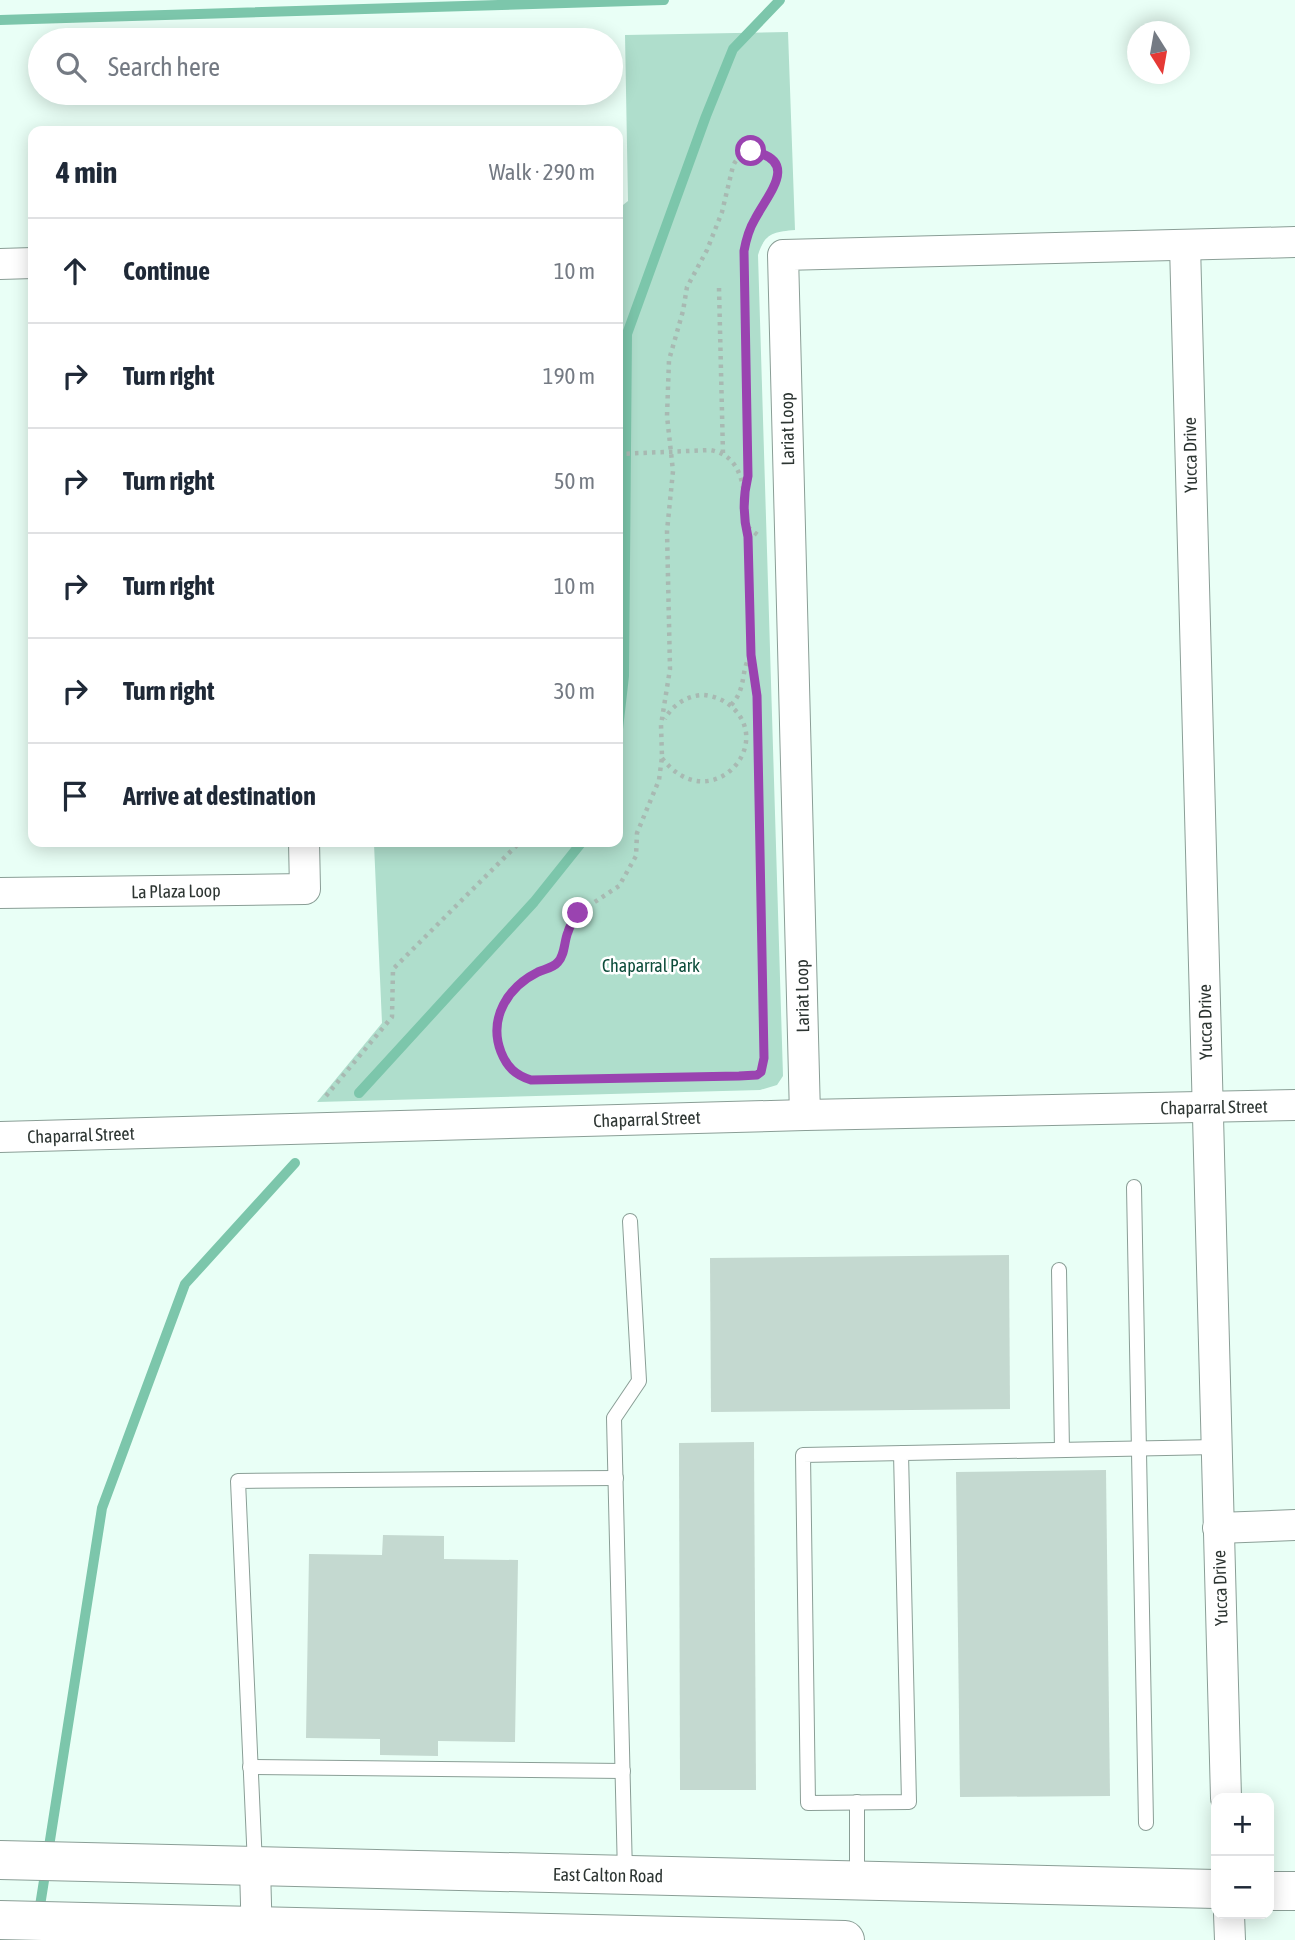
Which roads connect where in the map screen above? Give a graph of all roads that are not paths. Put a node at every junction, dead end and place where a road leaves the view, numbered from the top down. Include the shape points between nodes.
1 (1295, 242) edge
2 (1185, 245) junction
3 (28, 263) edge
4 (0, 264) edge
5 (304, 847) edge
6 (0, 893) edge
7 (1295, 1105) edge
8 (1207, 1107) junction
9 (805, 1115) junction
10 (0, 1137) edge
11 (1134, 1187) dead end
12 (630, 1220) dead end
13 (1059, 1270) dead end
14 (1216, 1447) junction
15 (1138, 1449) junction
16 (1062, 1450) junction
17 (901, 1453) junction
18 (616, 1478) junction
19 (1295, 1525) edge
20 (1218, 1528) junction
21 (250, 1767) junction
22 (623, 1771) junction
23 (1226, 1793) edge
24 (857, 1802) junction
25 (1146, 1823) dead end
26 (4, 1861) edge
27 (255, 1868) junction
28 (625, 1875) junction
29 (857, 1880) junction
30 (1211, 1889) edge
31 (1274, 1891) edge
32 (1295, 1891) edge
33 (1229, 1919) edge
34 (0, 1920) edge
35 (257, 1933) edge
36 (491, 1936) edge
37 (602, 1936) edge
38 (845, 1940) edge
39 (1230, 1940) edge

1 - 2 street, Lariat Loop
2 - 8 street, Yucca Drive
2 - 9 street, Lariat Loop via 783,255
3 - 4 street
5 - 6 street, La Plaza Loop via 305,889
7 - 8 street, Chaparral Street
8 - 9 street, Chaparral Street
8 - 14 street, Yucca Drive
9 - 10 street, Chaparral Street
11 - 15 lane
12 - 18 lane via 639,1381 614,1418
13 - 16 lane
14 - 15 lane
14 - 20 street, Yucca Drive
15 - 16 lane
15 - 25 lane
16 - 17 lane
17 - 24 lane via 909,1802
17 - 24 lane via 803,1455 808,1803
18 - 21 lane via 238,1481
18 - 22 lane
19 - 20 street
20 - 23 street, Yucca Drive
21 - 22 lane
21 - 27 lane
22 - 28 lane
24 - 29 lane
26 - 27 main road, East Calton Road
27 - 28 main road, East Calton Road
27 - 35 street
28 - 29 main road, East Calton Road
28 - 37 main road
29 - 30 main road, East Calton Road
31 - 32 main road
33 - 39 street
34 - 35 main road
35 - 36 main road
36 - 37 main road
37 - 38 main road

